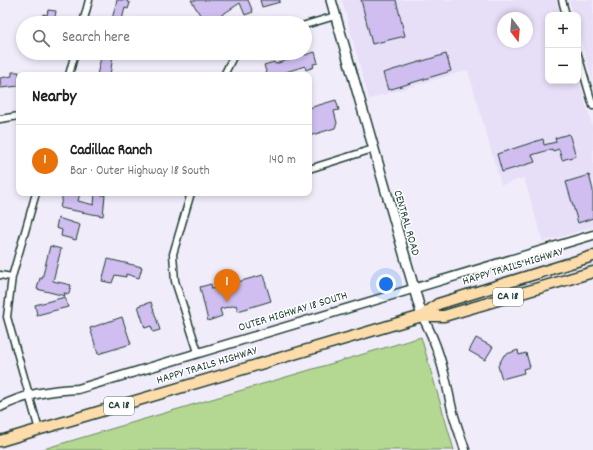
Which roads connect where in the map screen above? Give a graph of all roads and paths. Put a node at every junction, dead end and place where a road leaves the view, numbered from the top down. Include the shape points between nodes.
1 (89, 0) edge
2 (331, 0) edge
3 (562, 0) edge
4 (565, 12) edge
5 (85, 16) edge
6 (336, 16) junction
7 (312, 23) edge
8 (73, 60) edge
9 (232, 60) edge
10 (581, 65) edge
11 (70, 72) edge
12 (226, 72) edge
13 (593, 106) edge
14 (16, 116) edge
15 (0, 119) edge
16 (373, 149) junction
17 (312, 168) edge
18 (35, 196) edge
19 (190, 196) edge
20 (593, 235) edge
21 (593, 256) edge
22 (593, 272) edge
23 (0, 275) edge
24 (12, 277) junction
25 (412, 288) junction
26 (422, 316) junction
27 (198, 352) junction
28 (28, 396) junction
29 (0, 407) edge
30 (39, 430) junction
31 (0, 441) edge
32 (465, 450) edge

1 - 5 street
2 - 6 main road, CENTRAL ROAD
3 - 4 street
6 - 7 street
6 - 16 main road, CENTRAL ROAD
8 - 11 street
9 - 12 street
10 - 13 street
14 - 15 street
16 - 17 street
16 - 25 main road, CENTRAL ROAD
18 - 24 street
19 - 27 street via 173,254 175,281
20 - 25 street, OUTER HIGHWAY 18 SOUTH
21 - 26 main road, HAPPY TRAILS HIGHWAY / CA 18 via 438,304
22 - 26 main road, HAPPY TRAILS HIGHWAY / CA 18 via 444,316
23 - 24 street
24 - 28 street via 7,318
25 - 26 main road, CENTRAL ROAD
25 - 27 street, OUTER HIGHWAY 18 SOUTH
26 - 30 main road, HAPPY TRAILS HIGHWAY / CA 18
26 - 32 street, CENTRAL ROAD via 432,333
27 - 28 street, OUTER HIGHWAY 18 SOUTH via 78,389 53,390
28 - 29 street, OUTER HIGHWAY 18 SOUTH
28 - 30 street
30 - 31 main road, HAPPY TRAILS HIGHWAY / CA 18

